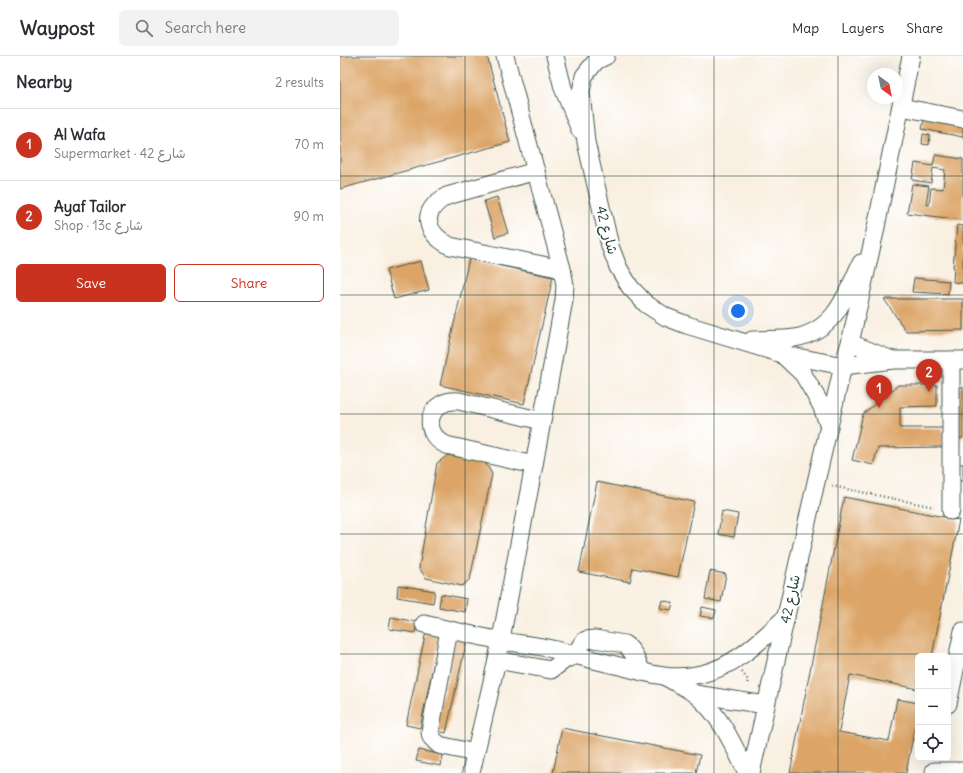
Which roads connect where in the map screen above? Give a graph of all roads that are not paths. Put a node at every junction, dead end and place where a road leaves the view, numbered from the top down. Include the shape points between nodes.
1 (505, 56) edge
2 (555, 56) edge
3 (606, 56) edge
4 (911, 56) edge
5 (901, 107) junction
6 (963, 119) edge
7 (586, 142) junction
8 (536, 172) junction
9 (875, 232) junction
10 (562, 269) junction
11 (742, 341) junction
12 (850, 343) junction
13 (782, 354) junction
14 (893, 360) junction
15 (957, 360) edge
16 (843, 366) junction
17 (542, 422) junction
18 (829, 426) junction
19 (534, 465) junction
20 (951, 511) road end
21 (786, 617) junction
22 (424, 624) dead end
23 (449, 630) junction
24 (963, 631) edge
25 (500, 641) junction
26 (574, 656) junction
27 (497, 660) junction
28 (642, 672) junction
29 (666, 677) junction
30 (951, 689) edge
31 (695, 694) junction
32 (766, 705) junction
33 (476, 753) junction
34 (935, 767) edge
35 (963, 771) edge
36 (471, 773) edge
37 (746, 773) edge
38 (751, 773) edge

1 - 8 street
2 - 7 street via 570,106
3 - 7 street, شارع 42 via 596,62 584,76 581,92
4 - 5 street, شارع 42
5 - 6 street
5 - 9 street, شارع 42
7 - 11 street, شارع 42 via 610,246 618,267 630,287 646,304 666,316
8 - 10 street
8 - 10 street via 447,196 432,208 428,216 429,225 433,233 450,246
9 - 11 street, شارع 42 via 840,308 821,328 796,338
9 - 12 street, شارع 42
10 - 17 street via 564,300
11 - 13 street, شارع 42
12 - 14 street
12 - 16 street, شارع 42
13 - 16 street, شارع 42
13 - 18 street, شارع 42 via 803,374 821,405
14 - 15 street
14 - 16 street
15 - 20 street
16 - 18 street, شارع 42
17 - 19 street
17 - 19 street via 451,400 437,407 430,423 438,442
18 - 21 street, شارع 42
19 - 25 street
21 - 29 street via 752,648 724,666 703,674
21 - 32 street, شارع 42
22 - 23 street
23 - 25 street
23 - 33 street via 431,737 438,744
24 - 30 street
25 - 26 street via 555,650
25 - 27 street
26 - 27 street via 551,670
26 - 28 street
26 - 28 street via 583,642 591,639 624,644 632,651
27 - 33 street
28 - 29 street
29 - 31 street
31 - 32 street
31 - 37 street via 722,725
32 - 38 street, شارع 42
33 - 36 street
34 - 35 street

